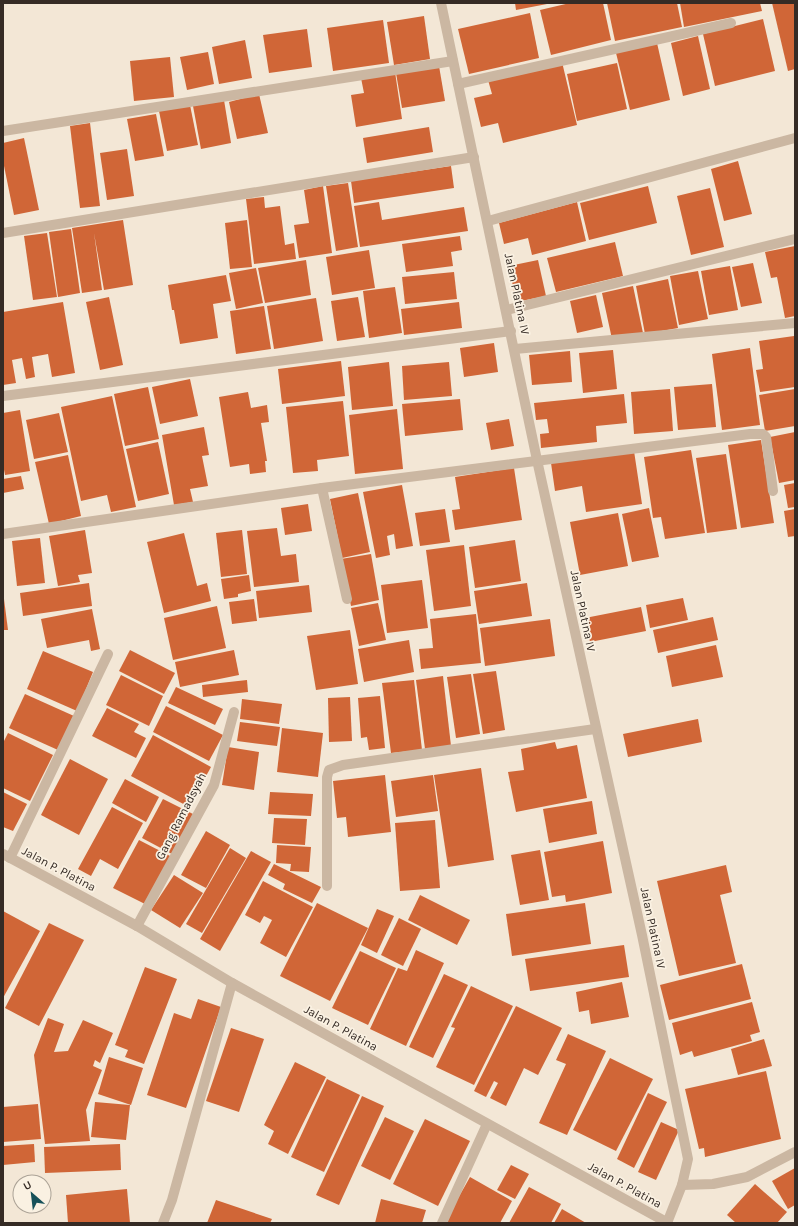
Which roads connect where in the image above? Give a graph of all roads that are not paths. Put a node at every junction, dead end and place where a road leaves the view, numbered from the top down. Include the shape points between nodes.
1 (441, 3) edge
2 (731, 22) dead end
3 (453, 61) junction
4 (458, 84) junction
5 (3, 131) edge
6 (795, 138) edge
7 (474, 157) junction
8 (488, 221) junction
9 (3, 233) edge
10 (795, 239) edge
11 (507, 310) junction
12 (795, 323) edge
13 (511, 331) junction
14 (515, 349) junction
15 (3, 396) edge
16 (537, 460) junction
17 (322, 488) junction
18 (773, 491) dead end
19 (3, 534) edge
20 (346, 599) dead end
21 (108, 654) dead end
22 (234, 712) dead end
23 (595, 729) junction
24 (6, 856) edge
25 (327, 886) dead end
26 (137, 926) junction
27 (232, 983) junction
28 (487, 1124) junction
29 (795, 1152) edge
30 (682, 1185) junction
31 (163, 1223) edge
32 (442, 1223) edge
33 (667, 1223) edge

1 - 3 street, Jalan Platina IV
2 - 4 street
3 - 4 street, Jalan Platina IV
3 - 5 street
4 - 7 street, Jalan Platina IV
6 - 8 street
7 - 8 street, Jalan Platina IV
7 - 9 street
8 - 11 street, Jalan Platina IV
10 - 11 street
11 - 13 street, Jalan Platina IV
12 - 14 street
13 - 14 street, Jalan Platina IV
13 - 15 street
14 - 16 street, Jalan Platina IV
16 - 17 street
16 - 18 street via 763,434 768,445
16 - 23 street, Jalan Platina IV
17 - 19 street
17 - 20 street
21 - 24 street
22 - 26 street, Gang Ramadsyah via 214,785
23 - 25 street via 343,765 329,770
23 - 30 street, Jalan Platina IV via 642,935 688,1159
24 - 26 street, Jalan P. Platina
26 - 27 street, Jalan P. Platina
27 - 28 street, Jalan P. Platina
27 - 31 street via 172,1200
28 - 32 street
28 - 33 street, Jalan P. Platina
29 - 30 street via 747,1177 713,1184
30 - 33 street, Jalan Platina IV

